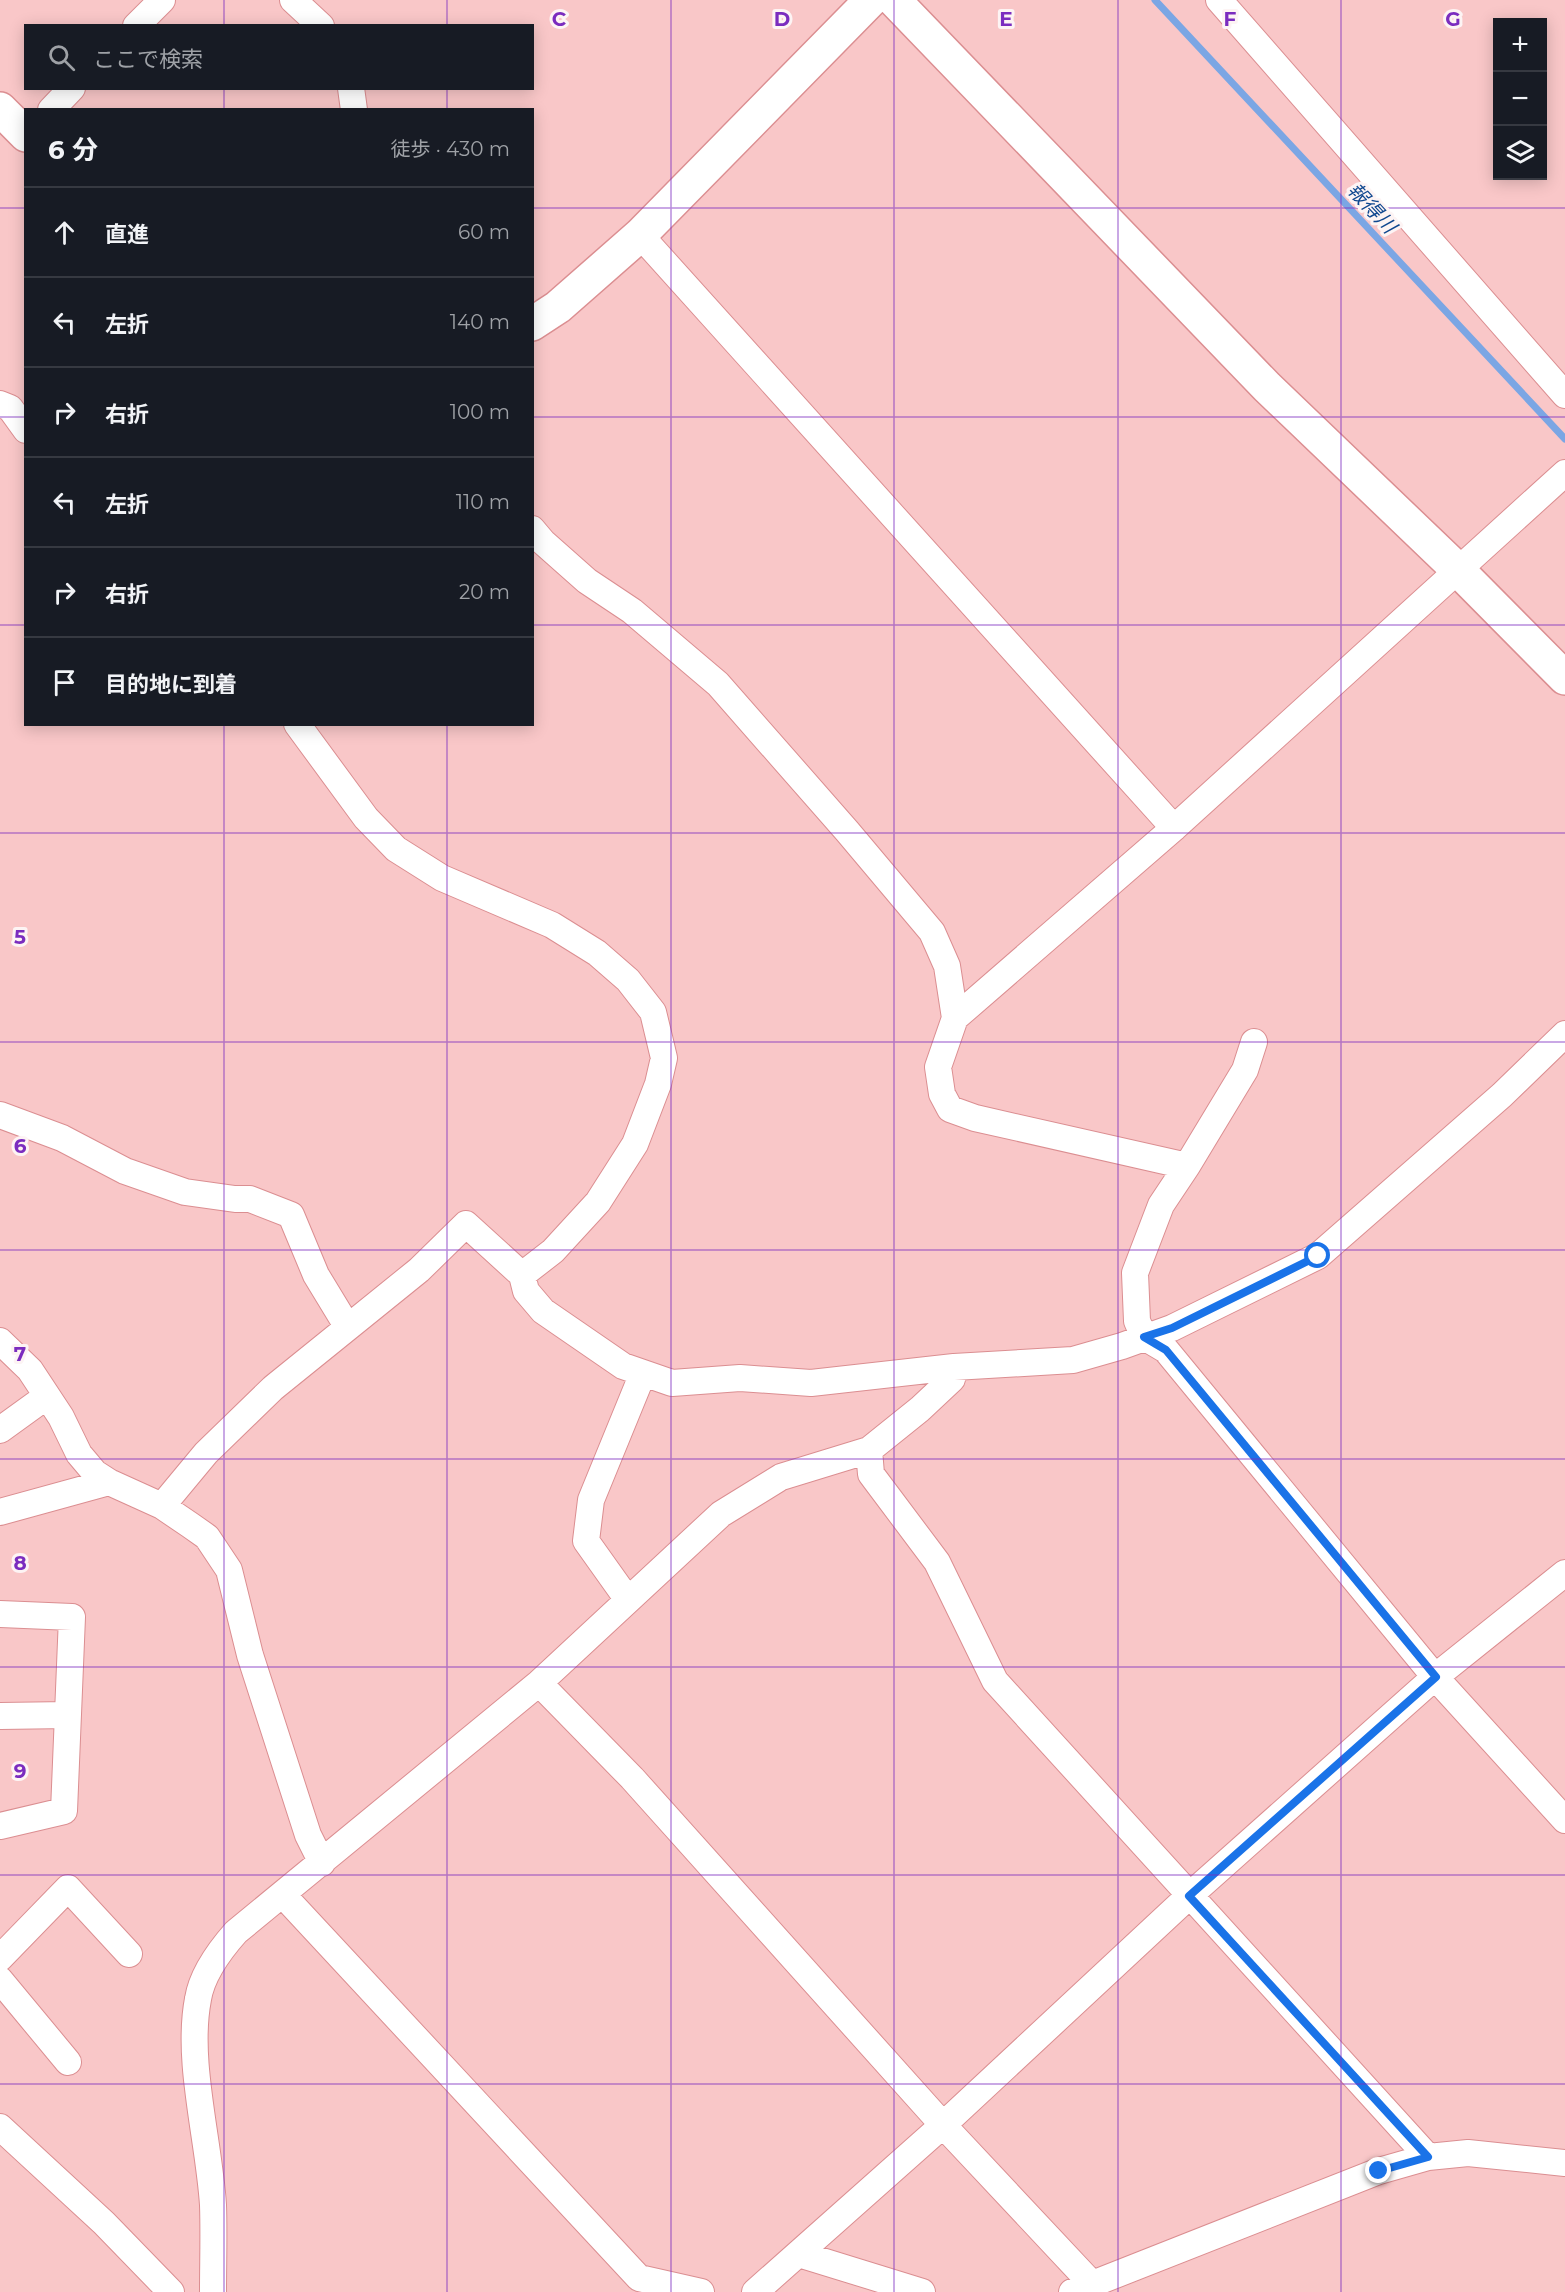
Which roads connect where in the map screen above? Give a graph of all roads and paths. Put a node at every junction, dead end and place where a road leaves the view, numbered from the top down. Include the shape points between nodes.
1 (162, 0) edge
2 (293, 0) edge
3 (871, 0) edge
4 (894, 0) edge
5 (1218, 0) edge
6 (138, 24) edge
7 (319, 24) edge
8 (70, 90) edge
9 (351, 90) edge
10 (53, 108) edge
11 (354, 108) edge
12 (0, 109) edge
13 (24, 134) edge
14 (640, 235) junction
15 (534, 323) edge
16 (1565, 395) edge
17 (0, 404) edge
18 (24, 427) edge
19 (1558, 479) edge
20 (534, 531) edge
21 (1458, 570) junction
22 (1565, 678) edge
23 (298, 726) edge
24 (1174, 828) junction
25 (956, 1018) junction
26 (1565, 1034) edge
27 (1254, 1042) dead end
28 (0, 1115) edge
29 (1186, 1166) junction
30 (522, 1275) junction
31 (347, 1326) junction
32 (1144, 1337) junction
33 (0, 1341) edge
34 (954, 1367) junction
35 (643, 1373) junction
36 (47, 1396) junction
37 (0, 1430) edge
38 (868, 1450) junction
39 (109, 1482) junction
40 (162, 1506) junction
41 (0, 1512) edge
42 (1565, 1573) edge
43 (628, 1600) junction
44 (0, 1614) edge
45 (1436, 1677) junction
46 (538, 1683) junction
47 (68, 1715) junction
48 (0, 1716) edge
49 (1565, 1821) edge
50 (0, 1826) edge
51 (322, 1863) junction
52 (283, 1895) junction
53 (1189, 1896) junction
54 (129, 1954) dead end
55 (0, 1958) edge
56 (0, 1980) edge
57 (68, 2062) dead end
58 (943, 2125) junction
59 (0, 2127) edge
60 (1428, 2157) junction
61 (1565, 2163) edge
62 (799, 2254) junction
63 (1082, 2288) edge
64 (171, 2292) edge
65 (213, 2292) edge
66 (701, 2292) edge
67 (755, 2292) edge
68 (922, 2292) edge

1 - 6 street
2 - 7 street
3 - 14 street
4 - 21 street via 1267,387
5 - 16 street
8 - 10 street
9 - 11 street
12 - 13 street
14 - 15 street via 558,307
14 - 24 street
17 - 18 street via 10,408
19 - 21 street
20 - 25 street via 587,581 632,611 718,684 847,831 932,932 947,966
21 - 22 street
21 - 24 street
23 - 30 street via 366,818 396,849 442,878 552,925 588,947 628,980 654,1012 664,1058 635,1144 598,1202 553,1251
24 - 25 street
25 - 29 street via 938,1067 942,1094 950,1109
26 - 32 street via 1502,1095 1318,1256 1172,1328
27 - 29 street via 1245,1070
28 - 31 street via 62,1138 124,1171 185,1192 250,1199 291,1215 316,1275
29 - 32 street via 1161,1205 1135,1273 1137,1321
30 - 31 street via 466,1224 419,1270
30 - 35 street via 526,1291 543,1311 623,1366
31 - 40 street via 273,1388 214,1445
32 - 34 street via 1073,1360
32 - 45 street via 1166,1350
33 - 36 street via 30,1370
34 - 35 street via 811,1383 740,1378 672,1383
34 - 38 street via 952,1379
35 - 43 street via 591,1500 586,1541
36 - 37 street
36 - 39 street via 79,1454
38 - 43 street via 781,1477 721,1514
38 - 53 street via 871,1474 937,1562 995,1681
39 - 40 street
39 - 41 street
40 - 51 street via 207,1537 229,1570 250,1655 308,1835
42 - 45 street
43 - 46 street
44 - 47 street via 72,1617
45 - 49 street
45 - 53 street
46 - 51 street
46 - 58 street via 632,1778
47 - 48 street
47 - 50 street via 64,1811
51 - 52 street
52 - 65 street via 236,1932 217,1953 198,1997 196,2055 213,2204
52 - 66 street via 639,2277
53 - 58 street
53 - 60 street
54 - 55 street via 68,1888
56 - 57 street
58 - 62 street
58 - 63 street
59 - 64 street via 104,2223
60 - 61 street via 1468,2153
60 - 63 street via 1379,2171
62 - 67 street
62 - 68 street

